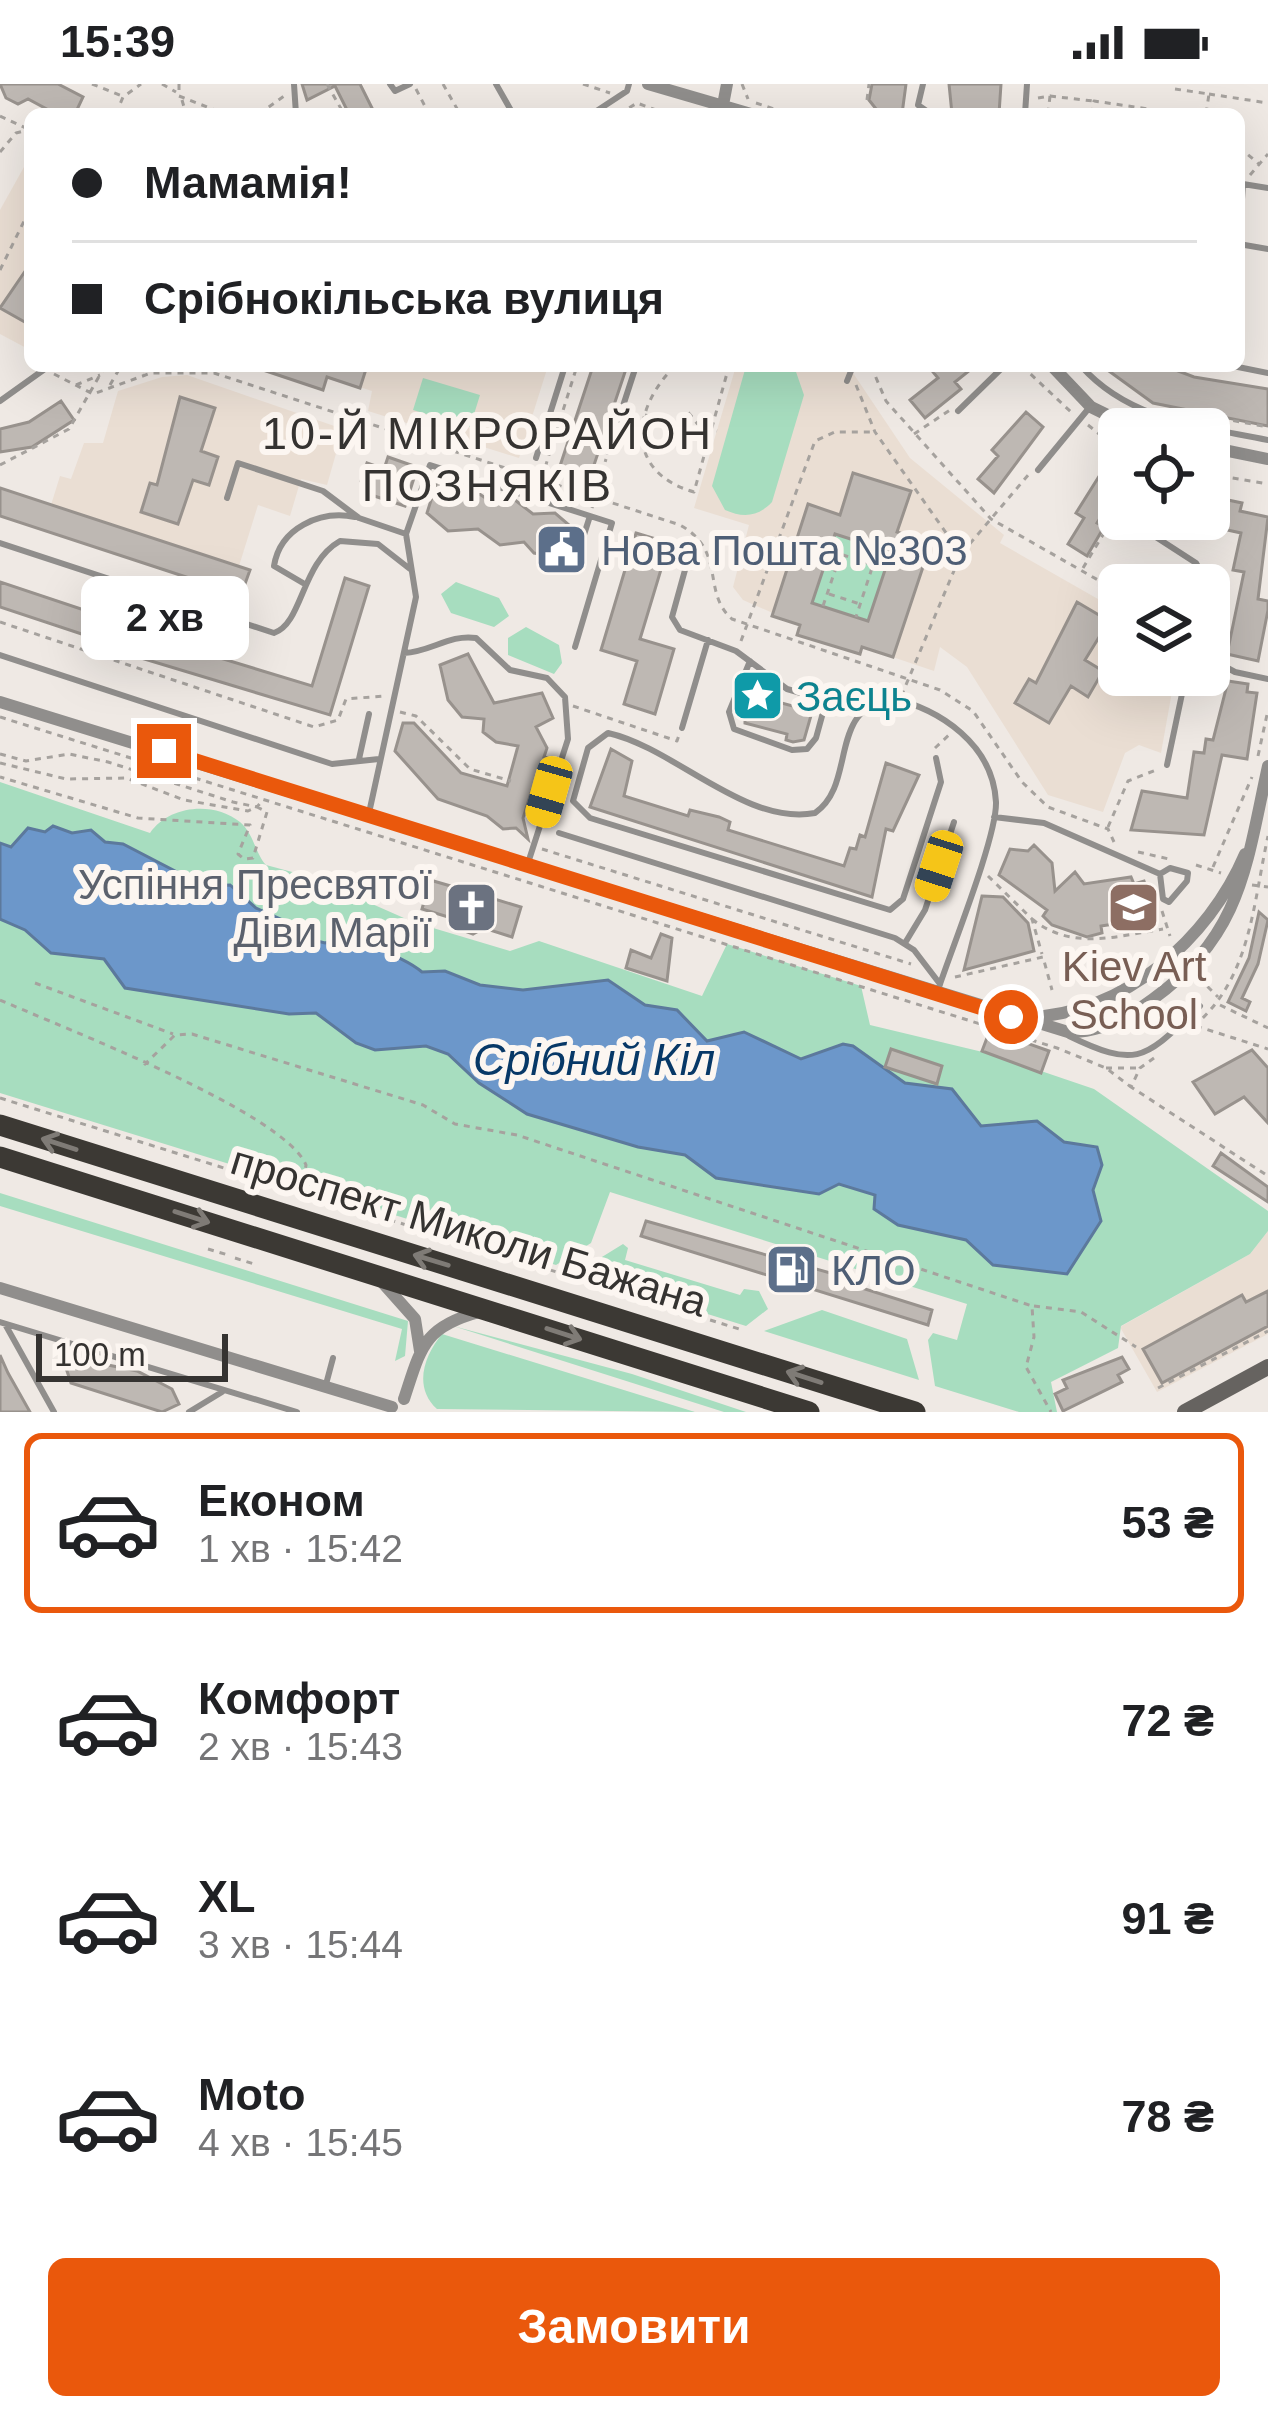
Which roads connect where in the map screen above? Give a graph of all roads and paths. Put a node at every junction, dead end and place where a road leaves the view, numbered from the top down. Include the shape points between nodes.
1 (92, 84) edge
2 (141, 84) edge
3 (162, 84) edge
4 (179, 84) edge
5 (391, 84) edge
6 (412, 84) edge
7 (629, 84) edge
8 (648, 84) edge
9 (742, 84) edge
10 (869, 84) edge
11 (1028, 84) edge
12 (294, 87) edge
13 (1175, 89) dead end
14 (1209, 94) junction
15 (179, 95) junction
16 (123, 97) junction
17 (1050, 97) junction
18 (1030, 99) junction
19 (866, 100) dead end
20 (1094, 101) junction
21 (1268, 103) edge
22 (118, 108) edge
23 (184, 108) edge
24 (210, 108) edge
25 (267, 108) edge
26 (601, 108) edge
27 (715, 108) edge
28 (772, 108) edge
29 (1027, 108) edge
30 (1049, 108) edge
31 (1093, 108) edge
32 (1141, 108) edge
33 (1207, 108) edge
34 (24, 131) edge
35 (1245, 151) edge
36 (0, 152) edge
37 (1268, 154) edge
38 (1259, 164) junction
39 (1245, 182) edge
40 (24, 221) edge
41 (0, 270) edge
42 (42, 372) edge
43 (55, 372) edge
44 (117, 372) edge
45 (142, 372) edge
46 (152, 372) edge
47 (188, 372) edge
48 (563, 372) edge
49 (575, 372) edge
50 (634, 372) edge
51 (669, 372) edge
52 (728, 372) edge
53 (852, 372) edge
54 (874, 372) edge
55 (998, 372) edge
56 (1028, 372) edge
57 (1058, 372) edge
58 (1086, 372) edge
59 (102, 374) joint
60 (144, 374) junction
61 (850, 379) joint
62 (76, 385) junction
63 (108, 387) junction
64 (93, 394) junction
65 (0, 401) edge
66 (1091, 407) junction
67 (1098, 410) edge
68 (958, 411) joint
69 (642, 414) junction
70 (1079, 419) junction
71 (1230, 420) edge
72 (672, 423) junction
73 (700, 427) junction
74 (1268, 427) edge
75 (714, 430) junction
76 (875, 432) junction
77 (1098, 434) edge
78 (913, 435) junction
79 (1268, 440) edge
80 (1230, 451) edge
81 (608, 452) joint
82 (536, 458) joint
83 (1268, 459) edge
84 (0, 465) edge
85 (1038, 470) joint
86 (530, 478) junction
87 (1230, 478) edge
88 (541, 482) junction
89 (1268, 484) edge
90 (226, 498) dead end
91 (594, 498) junction
92 (535, 499) junction
93 (590, 516) junction
94 (358, 518) junction
95 (991, 519) junction
96 (406, 534) junction
97 (1100, 540) edge
98 (1160, 540) edge
99 (0, 543) edge
100 (832, 551) dead end
101 (841, 554) junction
102 (961, 554) junction
103 (1197, 564) edge
104 (573, 569) dead end
105 (685, 570) dead end
106 (1082, 570) junction
107 (412, 571) junction
108 (1098, 580) edge
109 (303, 583) junction
110 (142, 591) junction
111 (827, 594) junction
112 (860, 604) junction
113 (823, 606) dead end
114 (856, 617) dead end
115 (0, 622) edge
116 (747, 626) junction
117 (708, 640) junction
118 (575, 647) dead end
119 (736, 652) junction
120 (404, 653) junction
121 (0, 655) edge
122 (750, 661) junction
123 (119, 662) junction
124 (1230, 669) edge
125 (908, 677) junction
126 (1268, 679) edge
127 (395, 695) junction
128 (381, 696) dead end
129 (1182, 696) edge
130 (827, 698) junction
131 (890, 698) junction
132 (901, 700) junction
133 (0, 702) edge
134 (567, 705) junction
135 (1268, 710) edge
136 (369, 715) dead end
137 (0, 716) edge
138 (682, 728) joint
139 (949, 735) dead end
140 (677, 741) junction
141 (936, 746) dead end
142 (0, 754) edge
143 (671, 756) junction
144 (936, 758) dead end
145 (359, 759) junction
146 (381, 760) junction
147 (0, 763) edge
148 (1167, 765) joint
149 (1268, 766) edge
150 (0, 776) edge
151 (511, 781) dead end
152 (264, 799) junction
153 (257, 807) junction
154 (369, 813) junction
155 (994, 817) junction
156 (954, 822) dead end
157 (1108, 829) junction
158 (1253, 831) junction
159 (560, 833) dead end
160 (1268, 836) edge
161 (533, 846) junction
162 (1116, 848) dead end
163 (1137, 852) dead end
164 (1176, 861) dead end
165 (528, 863) junction
166 (1194, 865) dead end
167 (978, 866) junction
168 (1160, 874) junction
169 (1032, 919) junction
170 (1166, 929) dead end
171 (905, 944) junction
172 (1042, 957) junction
173 (929, 969) junction
174 (944, 974) junction
175 (35, 983) dead end
176 (938, 989) junction
177 (1052, 989) dead end
178 (0, 1000) edge
179 (1218, 1004) junction
180 (1200, 1006) dead end
181 (1011, 1017) junction
182 (1195, 1025) junction
183 (1268, 1028) edge
184 (1060, 1032) junction
185 (175, 1035) junction
186 (1184, 1035) dead end
187 (1268, 1049) edge
188 (1156, 1057) dead end
189 (144, 1065) junction
190 (1106, 1068) junction
191 (1140, 1068) junction
192 (1131, 1087) junction
193 (0, 1098) edge
194 (0, 1125) edge
195 (0, 1157) edge
196 (1268, 1176) edge
197 (301, 1196) junction
198 (208, 1249) dead end
199 (228, 1256) dead end
200 (235, 1258) dead end
201 (254, 1264) dead end
202 (377, 1277) junction
203 (0, 1288) edge
204 (1032, 1306) junction
205 (488, 1310) junction
206 (3, 1323) edge
207 (740, 1329) dead end
208 (1268, 1331) edge
209 (1136, 1346) dead end
210 (419, 1351) junction
211 (334, 1358) dead end
212 (1268, 1367) edge
213 (325, 1388) junction
214 (1158, 1388) dead end
215 (224, 1390) junction
216 (400, 1408) edge
217 (53, 1412) edge
218 (189, 1412) edge
219 (297, 1412) edge
220 (808, 1412) edge
221 (915, 1412) edge
222 (1051, 1412) edge
223 (1185, 1412) edge

1 - 16 path
2 - 16 path
3 - 15 path
4 - 15 path
5 - 6 lane via 395,92
7 - 26 lane
8 - 27 street
9 - 28 path via 749,100
10 - 19 path
11 - 18 lane
12 - 25 path
13 - 14 path
14 - 21 path
14 - 33 path
15 - 23 path
15 - 24 path
16 - 22 path
17 - 18 path
17 - 20 path
17 - 30 path
18 - 29 lane
20 - 31 path
20 - 32 path
34 - 36 path
35 - 38 path
37 - 38 path
38 - 39 path
40 - 41 path
42 - 65 lane
43 - 62 path
44 - 63 path
45 - 60 path
46 - 60 path
47 - 86 path via 226,377
48 - 82 lane
49 - 88 path
50 - 81 lane
51 - 69 path
52 - 75 path
53 - 61 lane
54 - 78 path
55 - 68 lane
56 - 70 path
57 - 66 street
58 - 79 lane via 1100,388 1159,418
59 - 62 path
59 - 64 path
60 - 63 path
61 - 76 path
62 - 64 path
63 - 64 path
64 - 84 path via 61,436
66 - 67 street
66 - 70 lane
68 - 78 path via 945,409
69 - 72 path
69 - 75 path via 659,473 693,492
70 - 77 path
70 - 85 lane
71 - 74 path
72 - 73 path via 688,412
72 - 73 path via 683,441
73 - 75 path
76 - 102 path
76 - 116 path via 815,441
78 - 95 path
80 - 83 street
81 - 91 path
82 - 86 path
85 - 95 path via 1022,477
86 - 88 path
87 - 89 path
88 - 91 path
88 - 92 path
90 - 94 lane via 238,464 323,491
91 - 93 path
91 - 116 path via 690,531 711,559 722,610
92 - 93 lane
92 - 96 lane via 430,465
93 - 104 lane
93 - 118 lane via 612,523
94 - 96 lane
94 - 109 lane via 323,515 285,542 274,566
95 - 102 path
95 - 106 path
96 - 107 lane
97 - 106 path
98 - 103 lane
99 - 110 lane
100 - 101 path
101 - 111 path
101 - 112 path via 873,565
102 - 125 path
105 - 117 lane via 673,623
106 - 108 path
107 - 109 lane via 379,544 352,538 328,548
107 - 120 lane via 416,597
109 - 110 lane via 286,627 274,633
110 - 123 path
111 - 112 path
111 - 113 path
112 - 114 path
115 - 123 path
116 - 119 path
116 - 125 path
117 - 119 lane
117 - 138 lane
119 - 122 lane
120 - 127 lane
120 - 134 lane via 476,638 510,670 554,683
121 - 145 lane via 332,764
122 - 130 lane via 787,689
122 - 130 lane via 729,712 734,729 747,736 806,749
123 - 128 path via 314,727 338,720 346,698
124 - 126 lane
125 - 132 path
125 - 157 path via 973,711 1048,806
127 - 146 lane
127 - 151 path via 397,711 416,716 470,769
129 - 148 lane
130 - 131 lane
131 - 132 lane
131 - 143 lane via 852,726 840,752 838,790 815,813 727,793
132 - 155 lane via 944,719 978,750
133 - 154 street
134 - 140 path
134 - 161 lane via 568,739
135 - 166 path via 1246,799 1213,869
136 - 145 lane
137 - 152 path
138 - 140 path
139 - 141 path
140 - 143 path
142 - 153 path via 108,762
143 - 144 lane via 600,735 588,748 575,808 890,910 903,899 941,782
145 - 146 lane
146 - 154 lane
147 - 153 path via 66,779 126,778 184,800
148 - 157 path via 1128,782
149 - 158 street
150 - 153 path via 138,818 250,825 238,854 244,860 253,858 264,831 267,812
152 - 153 path
152 - 190 path
154 - 165 street
155 - 167 lane
155 - 168 lane via 1044,824
156 - 171 lane
157 - 162 path
158 - 181 street via 1232,879 1159,967 1080,1010
158 - 184 street via 1239,897 1198,962 1119,1019
159 - 171 lane
160 - 179 path via 1248,948
161 - 165 lane
161 - 173 path
163 - 164 path
165 - 176 street
167 - 169 path
167 - 174 lane
168 - 168 lane via 1164,901 1169,902 1189,876 1173,868
169 - 170 path via 1061,935 1114,939
169 - 172 path
171 - 173 lane
172 - 174 path via 968,976
172 - 177 path
173 - 176 lane
174 - 176 lane
175 - 185 path
176 - 181 street
178 - 189 path
179 - 182 path
179 - 183 path
180 - 184 lane via 1137,1056 1117,1059
181 - 184 street
182 - 186 path
182 - 187 path
185 - 189 path
185 - 204 path via 423,1105 454,1124 517,1135
188 - 191 path
189 - 197 path via 300,1150
190 - 191 path
190 - 192 path
191 - 192 path
192 - 196 path
193 - 197 path
221 -> 194 highway, проспект Миколи Бажана
195 -> 202 highway, проспект Миколи Бажана
197 - 207 path
198 - 199 path
200 - 201 path
202 - 205 highway, проспект Миколи Бажана
202 - 210 street via 416,1319
203 - 213 street
204 - 209 path via 1081,1312
204 - 222 path via 1026,1367
205 - 210 street via 439,1327
205 -> 220 highway, проспект Миколи Бажана
206 - 215 lane
206 - 217 lane
208 - 214 path
210 - 216 street
211 - 213 lane
212 - 223 main road
213 - 216 street
215 - 218 lane
215 - 219 lane

